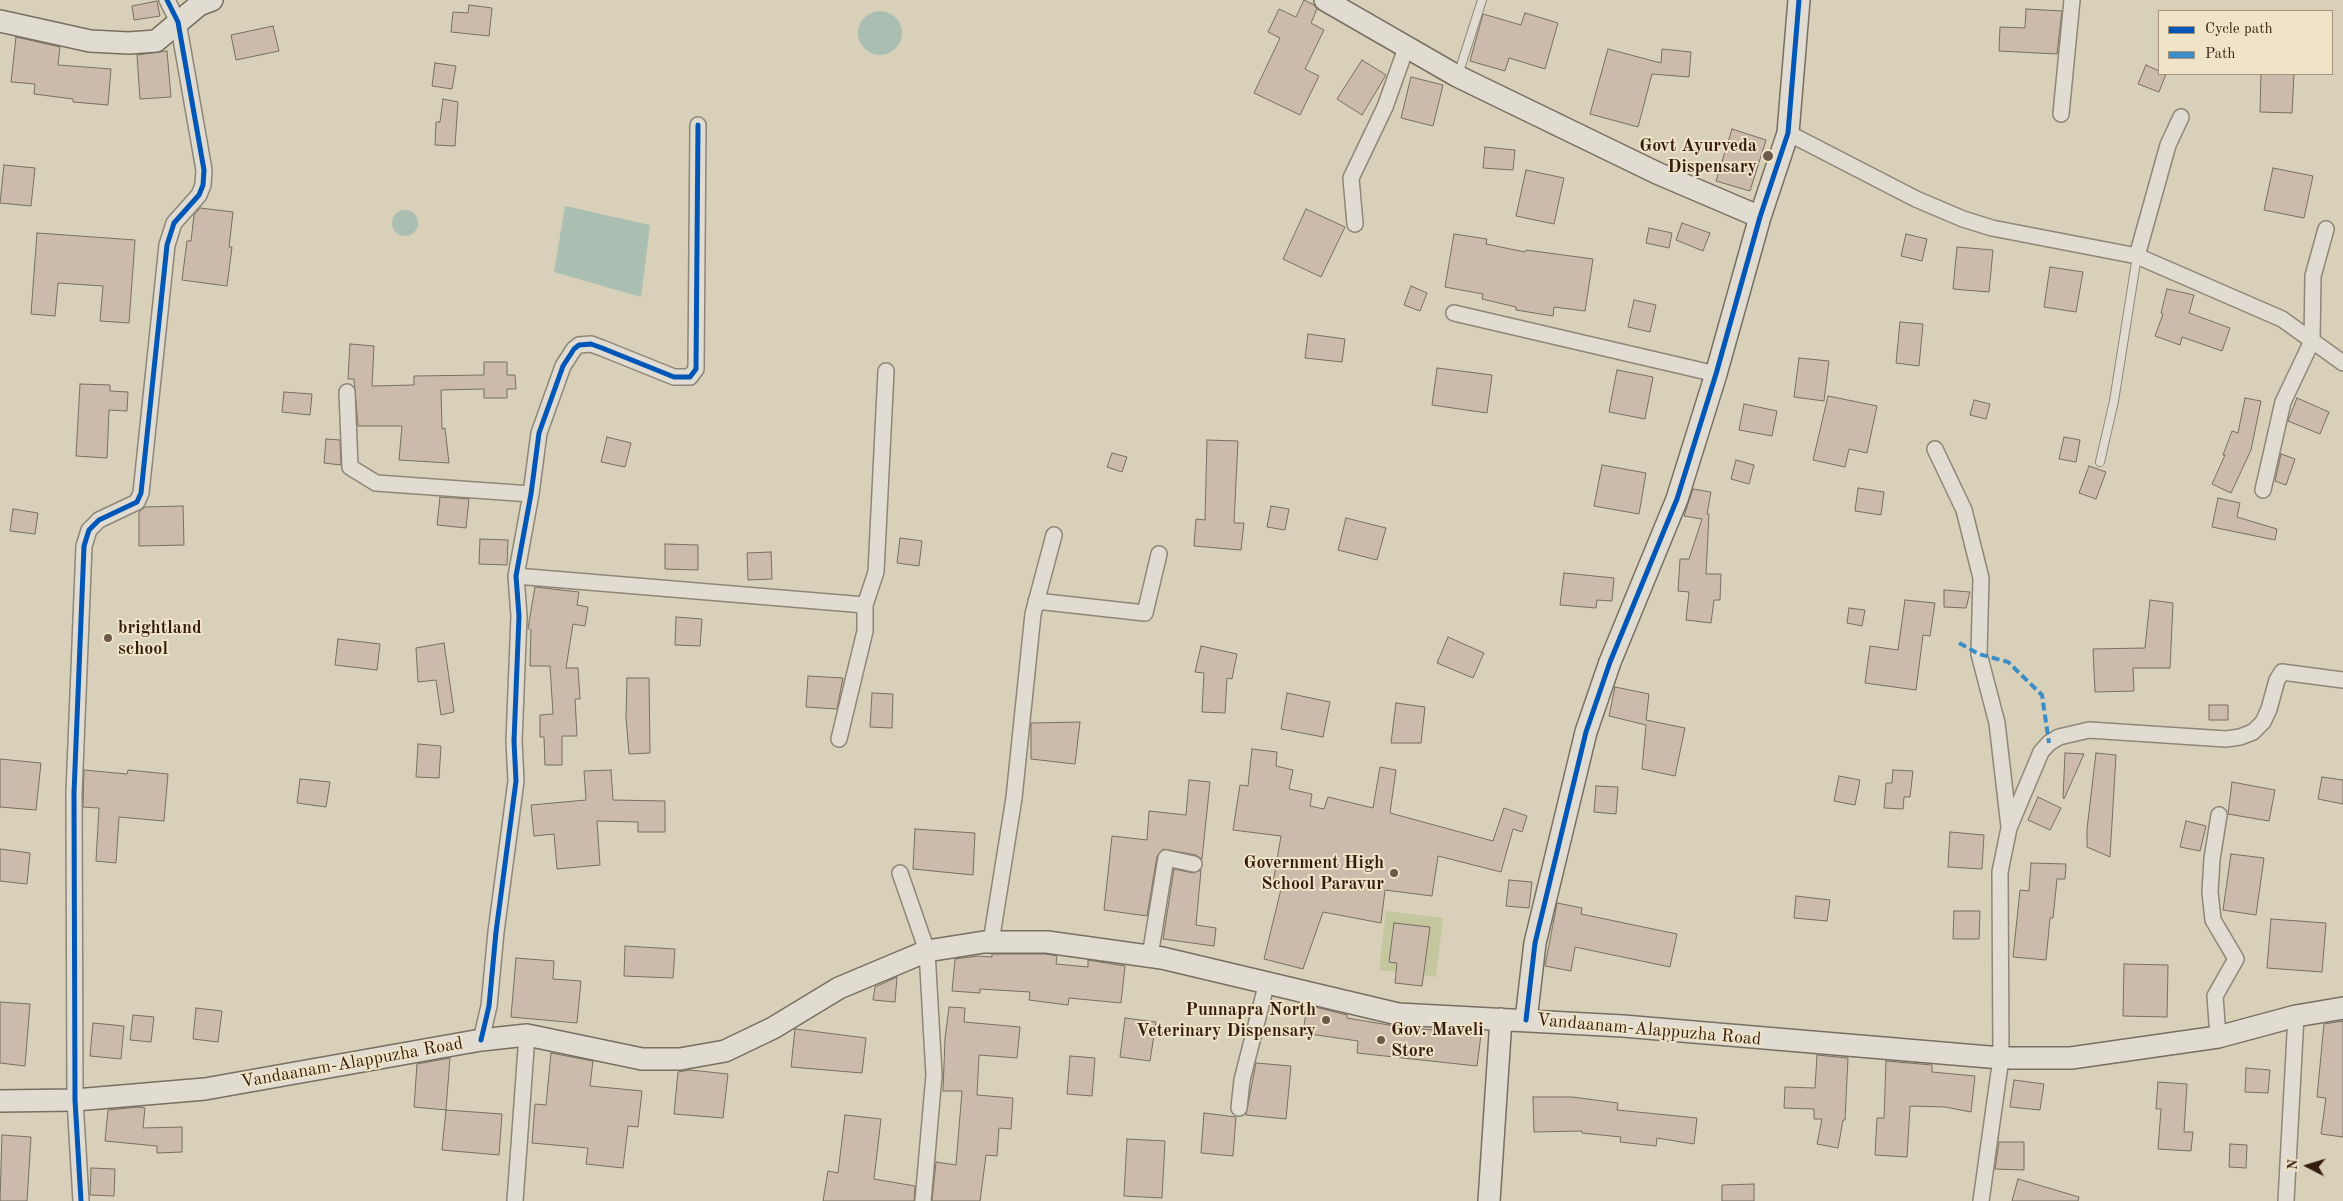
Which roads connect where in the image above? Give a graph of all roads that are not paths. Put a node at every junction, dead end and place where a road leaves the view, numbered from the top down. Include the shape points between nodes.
1 (166, 0) edge
2 (212, 0) edge
3 (1325, 0) edge
4 (1482, 0) edge
5 (1799, 0) edge
6 (2072, 0) edge
7 (0, 21) edge
8 (178, 22) junction
9 (1406, 48) junction
10 (1457, 76) junction
11 (2061, 114) dead end
12 (2181, 117) dead end
13 (698, 125) dead end
14 (1788, 133) junction
15 (1760, 218) junction
16 (1354, 224) dead end
17 (2326, 229) dead end
18 (2136, 256) junction
19 (1454, 314) dead end
20 (2312, 341) junction
21 (2343, 364) edge
22 (886, 371) dead end
23 (1716, 374) junction
24 (347, 392) dead end
25 (1935, 448) dead end
26 (2100, 462) dead end
27 (2263, 490) dead end
28 (531, 494) junction
29 (1054, 535) dead end
30 (1159, 554) dead end
31 (516, 576) junction
32 (1036, 600) junction
33 (866, 605) junction
34 (2343, 680) edge
35 (840, 739) dead end
36 (2219, 815) dead end
37 (2009, 828) junction
38 (1194, 864) dead end
39 (900, 873) dead end
40 (991, 942) junction
41 (927, 951) junction
42 (1150, 956) junction
43 (1267, 982) junction
44 (2343, 1008) edge
45 (2296, 1016) junction
46 (1501, 1019) junction
47 (1526, 1020) junction
48 (527, 1035) junction
49 (2218, 1038) junction
50 (481, 1040) junction
51 (2002, 1058) junction
52 (75, 1100) junction
53 (0, 1101) edge
54 (1239, 1108) dead end
55 (81, 1201) edge
56 (515, 1201) edge
57 (923, 1201) edge
58 (1489, 1201) edge
59 (1981, 1201) edge
60 (2286, 1201) edge

1 - 8 street
2 - 8 main road via 199,5
3 - 9 main road
4 - 10 lane
5 - 14 main road
6 - 11 street
7 - 8 main road via 90,40 129,43 156,41
8 - 52 street via 204,170 203,185 199,195 174,223 167,245 141,493 137,502 99,520 89,530 84,546 74,793
9 - 10 main road
9 - 16 street via 1385,107 1351,178
10 - 15 main road via 1657,174
12 - 18 street via 2168,145
13 - 28 street via 696,369 690,376 674,377 591,344 579,345 563,366 539,433
14 - 15 main road
14 - 18 street via 1962,219 1992,228
15 - 23 main road
17 - 20 street via 2312,276
18 - 20 street via 2282,319
18 - 26 lane via 2114,401
19 - 23 street
20 - 21 street
20 - 27 street via 2283,402
22 - 33 street via 876,572
23 - 47 main road via 1677,500 1610,662 1586,732 1535,943
24 - 28 street via 350,467 376,483
25 - 37 street via 1964,510 1981,578 1979,654 1997,723
28 - 31 street
29 - 32 street
30 - 32 street via 1145,613
31 - 33 street
31 - 50 street via 519,616 514,740 516,781 489,1006
32 - 40 street via 1014,798
33 - 35 street via 865,631
34 - 37 street via 2282,672 2276,680 2269,709 2262,722 2253,732 2240,737 2226,739 2089,730 2059,737 2042,752
36 - 49 street via 2210,892 2214,920 2236,959 2215,996
37 - 51 street via 2000,872
38 - 42 street via 1166,858
39 - 41 street
40 - 41 main road, Vandaanam-Alappuzha Road
40 - 42 main road, Vandaanam-Alappuzha Road via 1048,942
41 - 48 main road, Vandaanam-Alappuzha Road via 839,988 773,1028 725,1051 680,1059 642,1059
41 - 57 street via 934,1075
42 - 43 main road, Vandaanam-Alappuzha Road
43 - 46 main road, Vandaanam-Alappuzha Road via 1398,1014
43 - 54 street via 1242,1080
44 - 45 main road, Vandaanam-Alappuzha Road
45 - 49 main road, Vandaanam-Alappuzha Road
45 - 60 street
46 - 47 main road, Vandaanam-Alappuzha Road
46 - 58 main road
47 - 51 main road, Vandaanam-Alappuzha Road
48 - 50 main road, Vandaanam-Alappuzha Road
48 - 56 street
49 - 51 main road, Vandaanam-Alappuzha Road via 2071,1058
50 - 52 main road, Vandaanam-Alappuzha Road via 204,1089
51 - 59 street
52 - 53 main road, Vandaanam-Alappuzha Road
52 - 55 street

